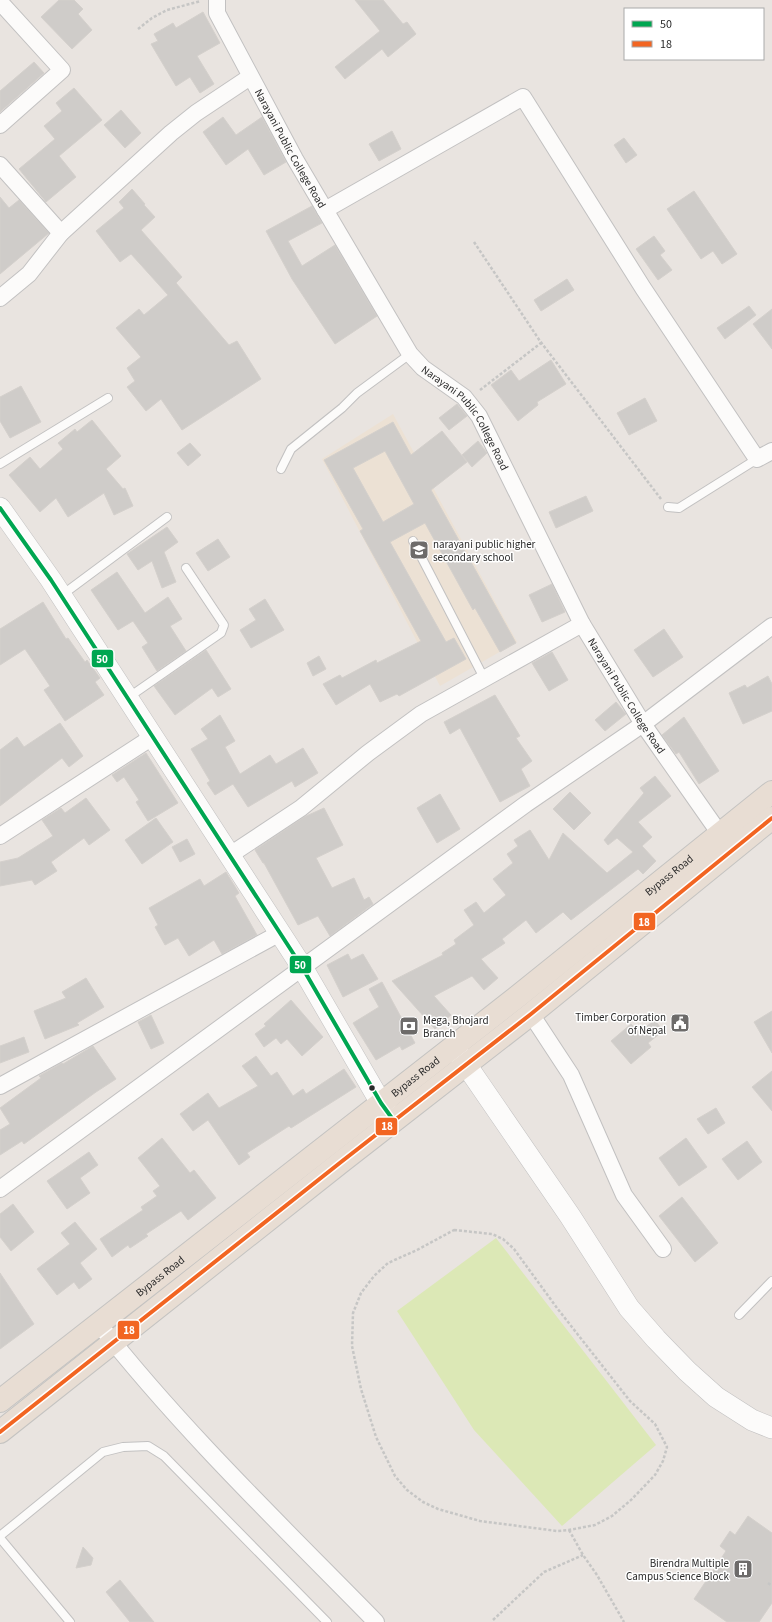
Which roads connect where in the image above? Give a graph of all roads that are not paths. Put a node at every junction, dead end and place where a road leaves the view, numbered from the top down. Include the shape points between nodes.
1 (217, 0) edge
2 (0, 2) edge
3 (250, 77) junction
4 (0, 125) edge
5 (0, 165) edge
6 (325, 210) junction
7 (61, 233) junction
8 (0, 298) edge
9 (410, 354) junction
10 (108, 398) dead end
11 (772, 451) edge
12 (757, 459) junction
13 (0, 464) edge
14 (281, 469) dead end
15 (668, 507) road end
16 (0, 508) edge
17 (167, 517) dead end
18 (414, 541) dead end
19 (186, 568) dead end
20 (61, 595) junction
21 (582, 624) junction
22 (772, 626) edge
23 (484, 678) junction
24 (128, 698) junction
25 (644, 724) junction
26 (154, 736) junction
27 (772, 792) edge
28 (772, 818) edge
29 (720, 834) junction
30 (0, 836) edge
31 (230, 855) junction
32 (280, 933) junction
33 (302, 967) junction
34 (531, 1014) junction
35 (454, 1046) junction
36 (465, 1065) junction
37 (0, 1086) edge
38 (381, 1103) junction
39 (394, 1121) junction
40 (0, 1189) edge
41 (663, 1249) dead end
42 (772, 1281) edge
43 (739, 1315) dead end
44 (98, 1323) junction
45 (113, 1342) junction
46 (0, 1401) edge
47 (772, 1428) edge
48 (0, 1432) edge
49 (0, 1537) edge
50 (70, 1622) edge
51 (327, 1622) edge
52 (376, 1622) edge

1 - 3 street, Narayani Public College Road via 217,13
2 - 4 street via 62,70
3 - 6 street, Narayani Public College Road
3 - 7 street via 171,133
5 - 7 street
6 - 9 street, Narayani Public College Road
6 - 12 street via 523,98 642,288
7 - 8 street via 30,274
9 - 14 lane via 356,393 342,408 291,449
9 - 21 street, Narayani Public College Road via 423,368 464,396 479,416
10 - 13 lane
11 - 12 street
12 - 15 lane via 679,508
16 - 20 street
17 - 20 lane
18 - 23 lane
19 - 24 lane via 224,625 221,633
20 - 24 street
21 - 23 street
21 - 25 street, Narayani Public College Road
22 - 25 street
23 - 31 street via 394,732 301,808
24 - 26 street
25 - 29 street, Narayani Public College Road
25 - 33 street via 526,804
26 - 30 street
26 - 31 street
27 - 29 highway, Bypass Road
28 - 34 highway, Bypass Road
29 - 35 highway, Bypass Road
31 - 32 street
32 - 33 street
32 - 37 street
33 - 38 street
33 - 40 street
34 - 36 highway, Bypass Road
34 - 41 street via 571,1075 624,1195
35 - 36 street
35 - 38 highway, Bypass Road
36 - 39 highway, Bypass Road
36 - 47 street via 642,1324 716,1397 752,1420
38 - 39 street
38 - 44 highway, Bypass Road
39 - 45 highway, Bypass Road
42 - 43 lane
44 - 45 street
44 - 46 highway, Bypass Road
45 - 48 highway, Bypass Road
45 - 52 street via 187,1427
49 - 50 lane
49 - 51 lane via 103,1452 123,1447 148,1446 164,1456

